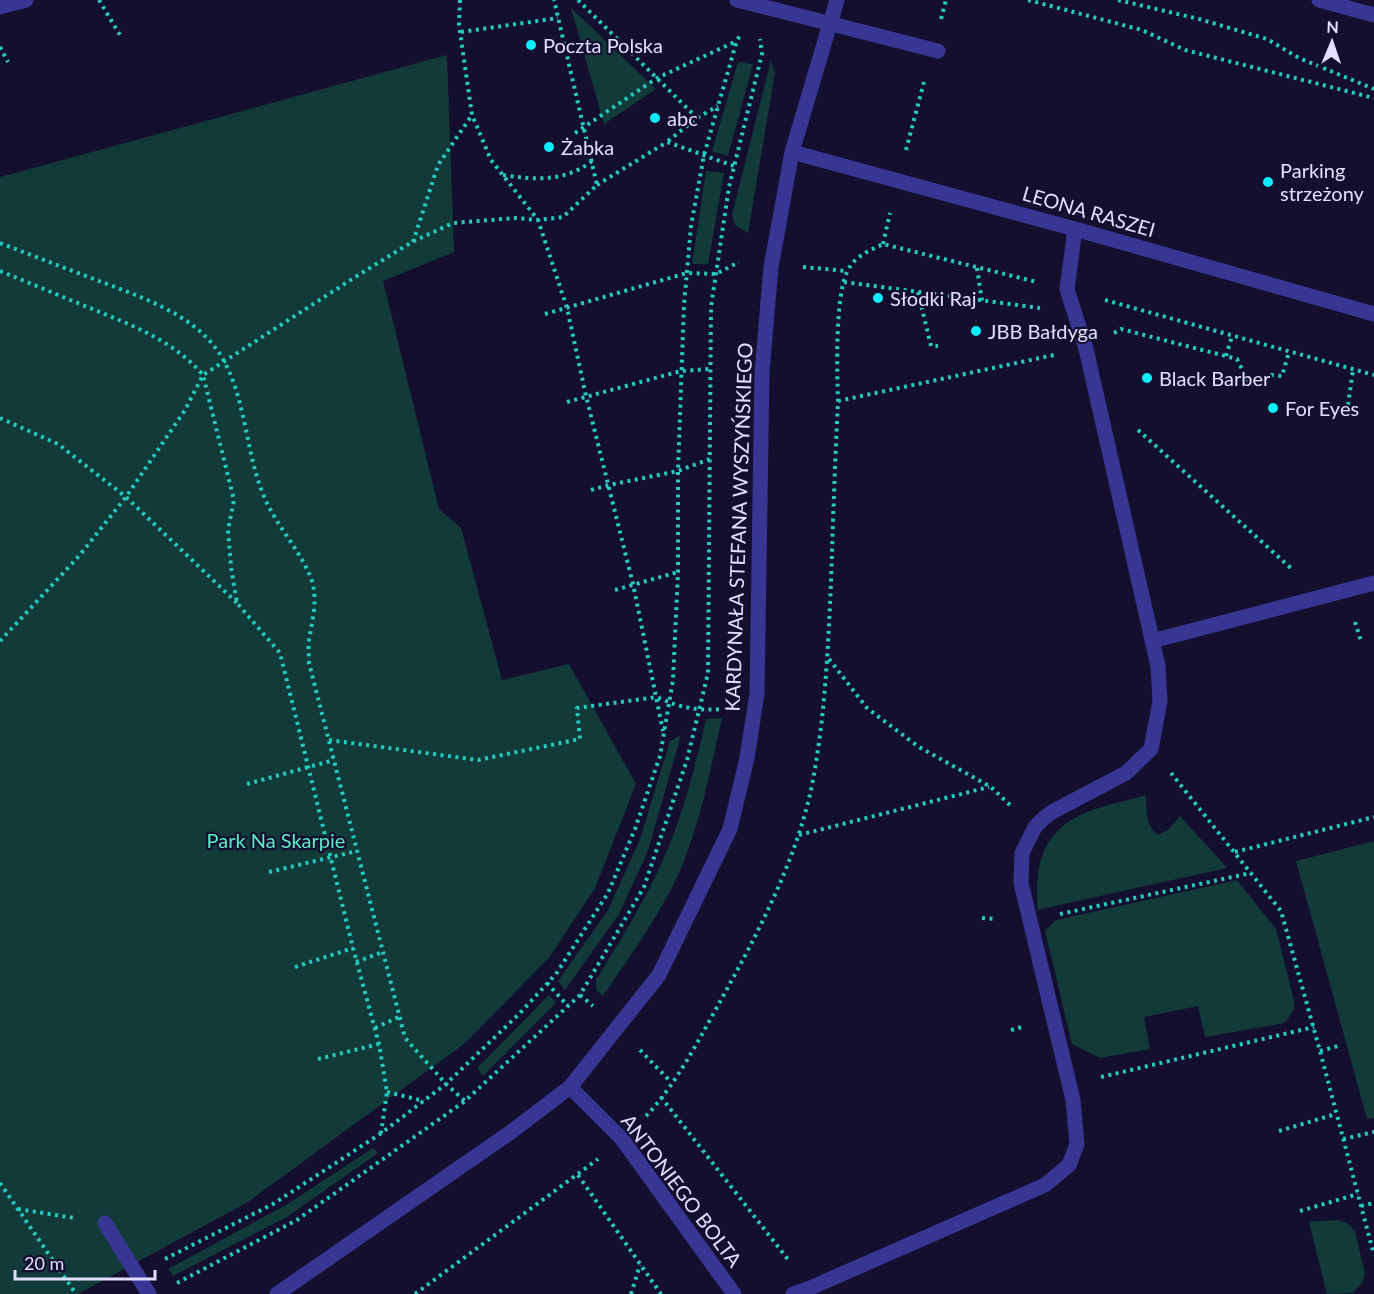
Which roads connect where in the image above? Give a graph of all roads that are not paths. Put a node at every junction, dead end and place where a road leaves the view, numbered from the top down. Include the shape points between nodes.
1 (26, 0) edge
2 (737, 0) edge
3 (837, 0) edge
4 (1319, 0) edge
5 (0, 7) edge
6 (1374, 15) edge
7 (829, 23) junction
8 (938, 51) dead end
9 (792, 152) junction
10 (1075, 229) junction
11 (1374, 314) edge
12 (1374, 583) edge
13 (1152, 641) junction
14 (570, 1087) junction
15 (105, 1223) road end
16 (149, 1294) edge
17 (277, 1294) edge
18 (734, 1294) edge
19 (793, 1294) edge

1 - 5 street
2 - 7 street
3 - 7 street, KARDYNAŁA STEFANA WYSZYŃSKIEGO
4 - 6 street
7 - 8 street
7 - 9 street, KARDYNAŁA STEFANA WYSZYŃSKIEGO
9 - 10 street, LEONA RASZEI
9 - 14 street, KARDYNAŁA STEFANA WYSZYŃSKIEGO via 771,267 762,372 757,694 747,758 730,829 659,975
10 - 11 street, LEONA RASZEI
10 - 13 street via 1067,290 1086,349
12 - 13 street
13 - 19 street via 1160,701 1151,749 1126,773 1052,812 1035,827 1022,853 1021,883 1073,1100 1077,1144 1069,1165 1045,1185
14 - 17 street, KARDYNAŁA STEFANA WYSZYŃSKIEGO via 512,1132
14 - 18 street, ANTONIEGO BOLTA via 622,1139
15 - 16 street

